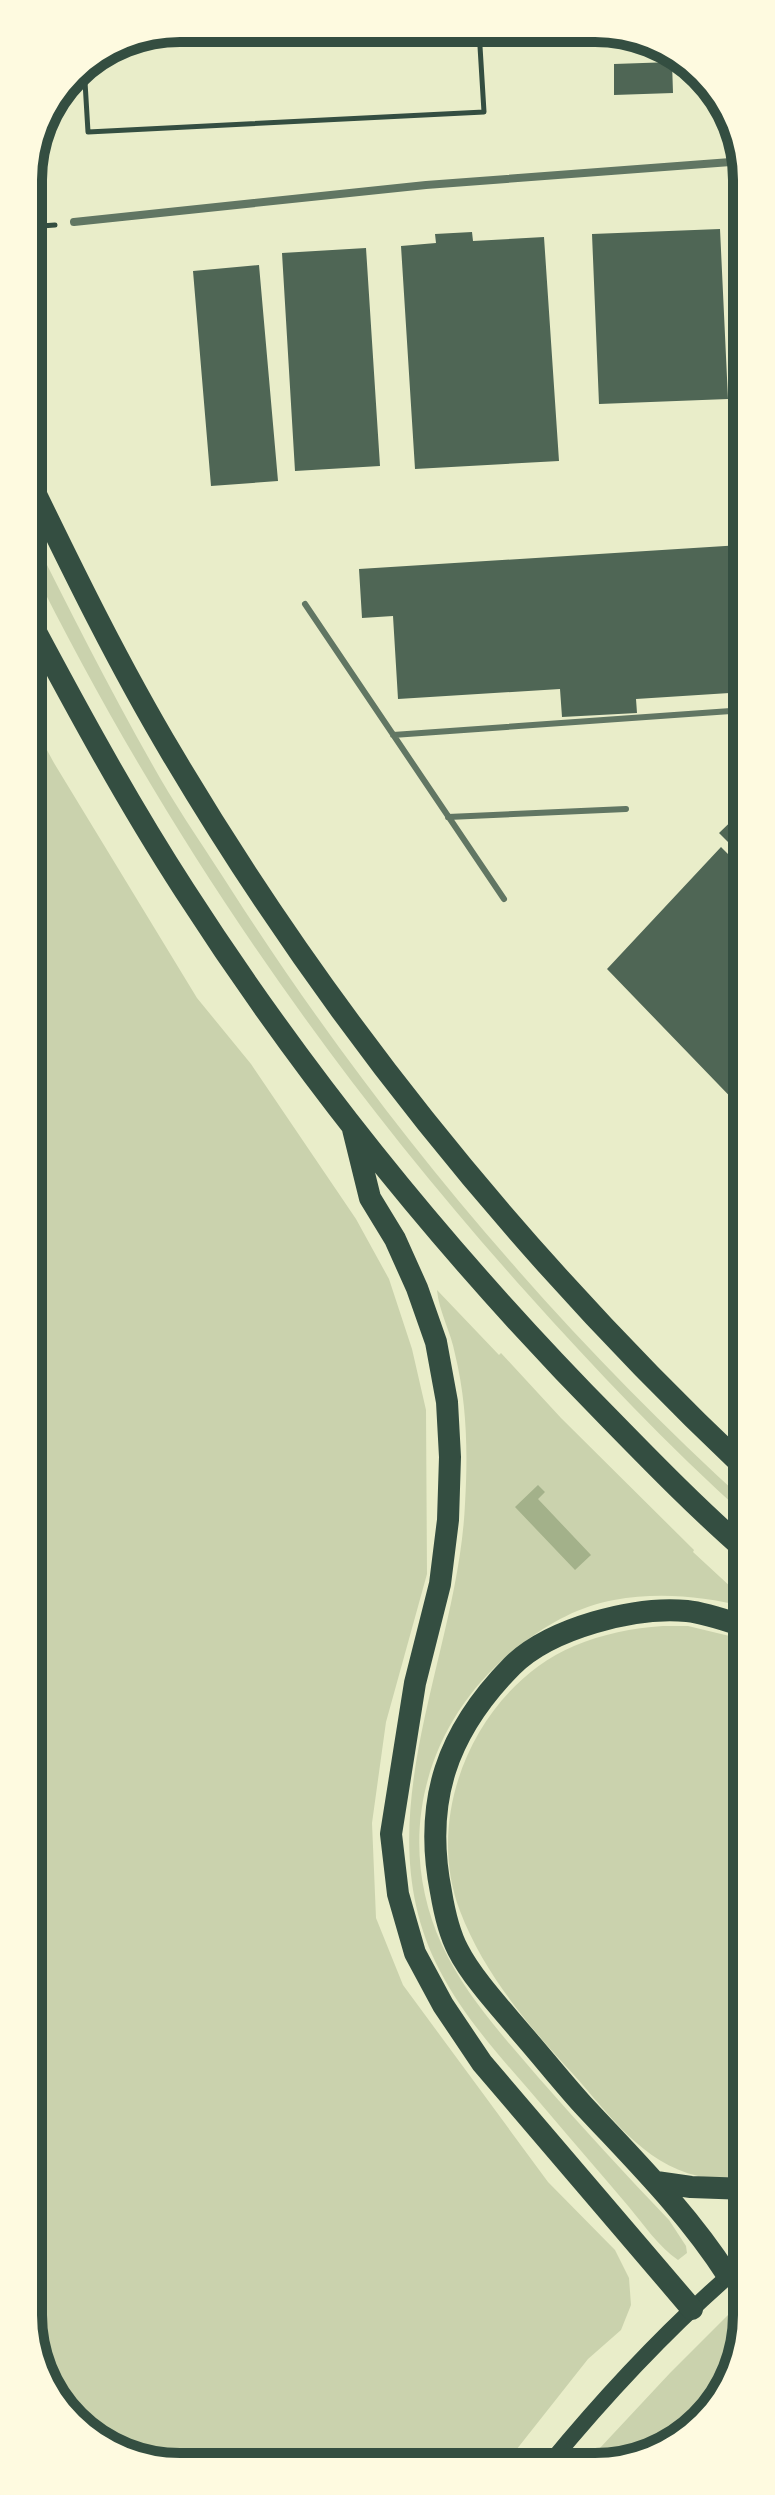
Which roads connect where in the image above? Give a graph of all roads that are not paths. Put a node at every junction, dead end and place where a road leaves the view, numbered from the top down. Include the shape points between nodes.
1 (731, 162) edge
2 (74, 222) dead end
3 (42, 507) edge
4 (305, 604) dead end
5 (42, 642) edge
6 (733, 711) edge
7 (393, 735) junction
8 (626, 809) dead end
9 (448, 817) junction
10 (504, 899) dead end
11 (353, 1129) junction
12 (733, 1457) edge
13 (733, 1539) edge
14 (733, 1623) edge
15 (656, 2182) junction
16 (733, 2188) edge
17 (733, 2272) edge
18 (728, 2276) junction
19 (692, 2309) junction
20 (558, 2453) edge

1 - 2 street via 426,185
3 - 12 highway via 171,752 232,852 349,1021 547,1266
4 - 7 lane
5 - 11 highway via 185,890
6 - 7 lane
7 - 9 lane
8 - 9 lane
9 - 10 lane
11 - 13 highway via 557,1365
11 - 19 highway via 370,1198 395,1239 436,1342 448,1416 448,1505 440,1584 415,1683 391,1834 398,1894 415,1953 482,2063
14 - 15 highway via 687,1611 637,1613 596,1621 515,1663 463,1729 434,1815 435,1861 458,1950 580,2102
15 - 16 highway
15 - 18 highway
17 - 18 main road
18 - 19 main road
19 - 20 main road

